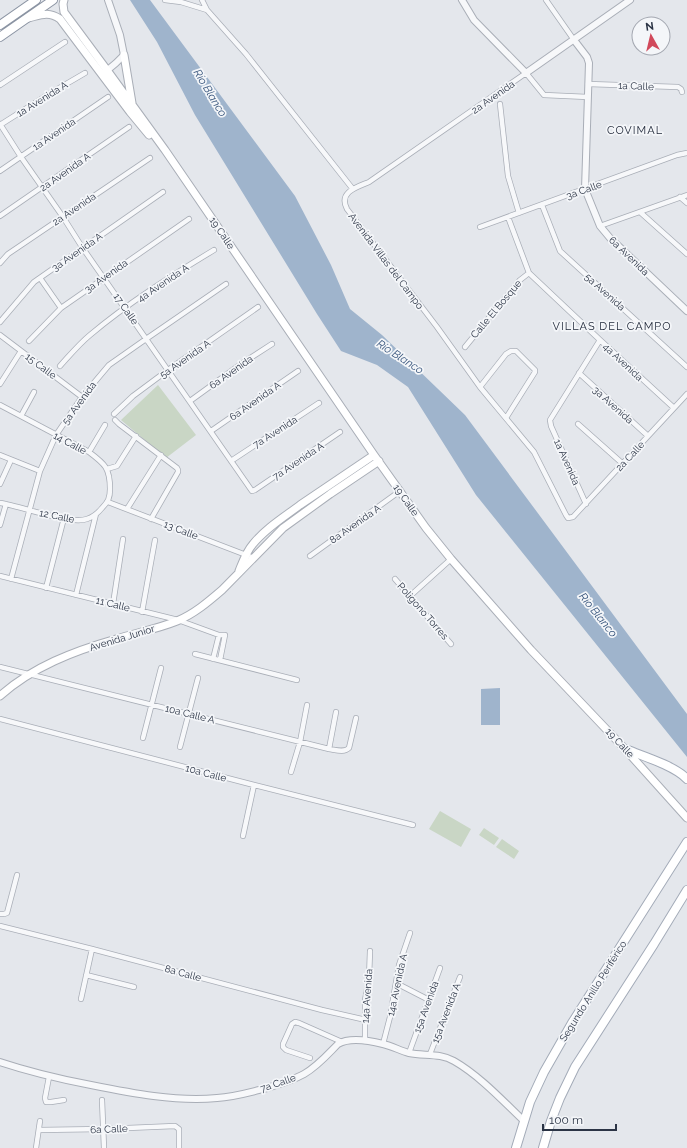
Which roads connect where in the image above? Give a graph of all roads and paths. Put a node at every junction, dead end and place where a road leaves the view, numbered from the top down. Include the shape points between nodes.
1 (36, 0) edge
2 (53, 0) edge
3 (64, 0) edge
4 (108, 0) edge
5 (165, 0) edge
6 (202, 0) edge
7 (462, 0) edge
8 (546, 0) edge
9 (630, 0) edge
10 (181, 1) edge
11 (207, 10) junction
12 (28, 18) junction
13 (0, 25) edge
14 (0, 37) edge
15 (574, 40) junction
16 (64, 42) dead end
17 (124, 55) junction
18 (104, 72) junction
19 (85, 73) dead end
20 (526, 74) junction
21 (588, 84) junction
22 (0, 85) edge
23 (682, 92) dead end
24 (108, 97) dead end
25 (588, 97) junction
26 (500, 104) dead end
27 (132, 105) junction
28 (0, 125) edge
29 (129, 127) dead end
30 (165, 150) junction
31 (687, 154) edge
32 (21, 157) junction
33 (150, 158) dead end
34 (0, 171) edge
35 (43, 187) junction
36 (352, 188) junction
37 (585, 189) junction
38 (163, 192) dead end
39 (687, 195) edge
40 (680, 197) junction
41 (687, 203) edge
42 (542, 205) junction
43 (640, 212) junction
44 (519, 213) junction
45 (0, 216) edge
46 (63, 217) junction
47 (508, 217) junction
48 (189, 219) dead end
49 (600, 226) junction
50 (480, 227) dead end
51 (82, 248) junction
52 (214, 250) dead end
53 (687, 254) edge
54 (0, 263) edge
55 (529, 272) junction
56 (40, 278) junction
57 (104, 278) junction
58 (226, 284) dead end
59 (258, 307) dead end
60 (61, 308) junction
61 (125, 308) junction
62 (687, 311) edge
63 (0, 322) edge
64 (0, 335) edge
65 (146, 339) junction
66 (600, 340) junction
67 (29, 341) dead end
68 (272, 344) dead end
69 (465, 347) dead end
70 (21, 351) junction
71 (60, 366) dead end
72 (687, 367) edge
73 (168, 370) junction
74 (298, 371) dead end
75 (579, 374) junction
76 (0, 384) edge
77 (480, 387) junction
78 (34, 392) dead end
79 (687, 394) edge
80 (82, 397) junction
81 (190, 401) junction
82 (319, 403) dead end
83 (0, 405) edge
84 (674, 408) junction
85 (21, 416) junction
86 (506, 418) junction
87 (578, 424) dead end
88 (105, 425) dead end
89 (211, 431) junction
90 (340, 432) dead end
91 (56, 435) junction
92 (136, 436) junction
93 (648, 436) junction
94 (88, 452) junction
95 (0, 455) edge
96 (161, 455) junction
97 (377, 458) junction
98 (11, 460) junction
99 (231, 461) junction
100 (621, 462) junction
101 (107, 469) junction
102 (40, 471) junction
103 (0, 484) edge
104 (255, 490) joint
105 (400, 491) junction
106 (108, 502) junction
107 (0, 503) edge
108 (6, 504) junction
109 (586, 504) junction
110 (127, 509) junction
111 (30, 510) junction
112 (96, 514) junction
113 (573, 517) joint
114 (64, 518) junction
115 (151, 519) junction
116 (0, 525) edge
117 (123, 539) dead end
118 (155, 540) dead end
119 (245, 554) junction
120 (310, 556) dead end
121 (254, 558) junction
122 (451, 559) junction
123 (239, 573) junction
124 (0, 576) edge
125 (11, 579) junction
126 (395, 579) dead end
127 (46, 588) junction
128 (76, 595) junction
129 (410, 596) junction
130 (113, 604) junction
131 (142, 612) junction
132 (178, 620) junction
133 (219, 635) junction
134 (451, 644) dead end
135 (195, 654) dead end
136 (213, 659) junction
137 (220, 660) junction
138 (0, 667) edge
139 (161, 668) dead end
140 (29, 674) junction
141 (198, 678) dead end
142 (297, 680) dead end
143 (0, 696) edge
144 (151, 704) junction
145 (307, 705) dead end
146 (336, 712) dead end
147 (189, 714) junction
148 (356, 718) dead end
149 (0, 719) edge
150 (143, 738) dead end
151 (300, 742) junction
152 (180, 748) dead end
153 (625, 749) junction
154 (329, 750) junction
155 (291, 772) dead end
156 (687, 780) edge
157 (254, 786) junction
158 (687, 818) edge
159 (413, 825) dead end
160 (243, 836) dead end
161 (687, 842) edge
162 (17, 875) dead end
163 (687, 890) edge
164 (0, 914) edge
165 (0, 926) edge
166 (410, 932) dead end
167 (92, 949) junction
168 (370, 951) dead end
169 (440, 968) dead end
170 (86, 975) junction
171 (460, 977) dead end
172 (396, 983) junction
173 (134, 987) dead end
174 (80, 999) dead end
175 (429, 1000) junction
176 (366, 1020) junction
177 (365, 1041) junction
178 (342, 1042) junction
179 (383, 1044) junction
180 (431, 1052) junction
181 (409, 1053) junction
182 (310, 1058) dead end
183 (0, 1062) edge
184 (49, 1077) junction
185 (64, 1100) dead end
186 (102, 1100) dead end
187 (40, 1121) dead end
188 (524, 1121) junction
189 (104, 1129) junction
190 (39, 1130) junction
191 (36, 1148) edge
192 (104, 1148) edge
193 (179, 1148) edge
194 (516, 1148) edge
195 (543, 1148) edge

1 - 13 main road
2 - 12 main road
3 - 18 main road, 19 Calle via 64,12
4 - 17 street
5 - 10 street
6 - 11 street
7 - 20 street via 474,20
8 - 15 street
9 - 15 street, 2a Avenida
10 - 11 street
11 - 36 street via 246,54
12 - 14 main road
12 - 18 main road, 19 Calle via 48,14 60,19
15 - 20 street, 2a Avenida
15 - 21 street via 588,59
16 - 22 street
17 - 18 street
17 - 27 main road
18 - 27 main road, 19 Calle
18 - 30 main road, 19 Calle via 145,131
19 - 28 street, 1a Avenida A
20 - 25 street via 544,95
20 - 36 street, 2a Avenida via 369,182
21 - 23 street, 1a Calle via 678,87
21 - 25 street
24 - 32 street, 1a Avenida
25 - 37 street
26 - 44 street via 508,176
27 - 30 main road, 19 Calle
28 - 32 street, 17 Calle
29 - 35 street, 2a Avenida A
30 - 97 main road, 19 Calle
31 - 37 street, 3a Calle via 677,155
32 - 34 street, 1a Avenida
32 - 35 street, 17 Calle
33 - 46 street, 2a Avenida
35 - 45 street, 2a Avenida A
35 - 46 street, 17 Calle
36 - 77 street, Avenida Villas del Campo via 344,198 346,209
37 - 42 street, 3a Calle
37 - 49 street, 6a Avenida
38 - 51 street, 3a Avenida A
39 - 40 street
40 - 41 street
40 - 43 street
42 - 44 street, 3a Calle
42 - 72 street, 5a Avenida via 560,252
43 - 49 street
43 - 53 street
44 - 47 street, 3a Calle
46 - 51 street, 17 Calle
46 - 54 street, 2a Avenida via 8,254
47 - 50 street, 3a Calle
47 - 55 street, 4a Avenida
48 - 57 street, 3a Avenida
49 - 62 street, 6a Avenida
51 - 56 street, 3a Avenida A
51 - 57 street, 17 Calle
52 - 61 street, 4a Avenida A
55 - 66 street, 4a Avenida
55 - 69 street, Calle El Bosque
56 - 60 street
56 - 63 street, 3a Avenida A
57 - 60 street, 3a Avenida
57 - 61 street, 17 Calle
58 - 65 street, 5a Avenida
59 - 73 street, 5a Avenida A
60 - 67 street, 3a Avenida
61 - 65 street, 17 Calle
61 - 71 street, 4a Avenida A via 89,336
64 - 70 street, 15 Calle
65 - 73 street, 17 Calle
65 - 80 street, 5a Avenida via 109,365
66 - 75 street
66 - 84 street, 4a Avenida
68 - 81 street, 6a Avenida
70 - 76 street
70 - 80 street, 15 Calle
73 - 81 street, 17 Calle
73 - 92 street, 5a Avenida A via 133,396 115,417
74 - 89 street, 6a Avenida A
75 - 93 street, 3a Avenida
75 - 109 street, 1a Avenida via 550,420 550,426
77 - 86 street, Avenida Villas del Campo
77 - 86 street via 511,351 516,351 535,370
78 - 85 street
79 - 84 street, 2a Calle
80 - 91 street, 5a Avenida
81 - 89 street, 17 Calle
82 - 99 street, 7a Avenida
83 - 85 street, 14 Calle
84 - 93 street, 2a Calle
85 - 91 street, 14 Calle
86 - 113 street, Avenida Villas del Campo via 534,452 566,516
87 - 100 street
88 - 94 street
89 - 99 street, 17 Calle
90 - 104 street, 7a Avenida A
91 - 94 street, 14 Calle
91 - 102 street, 5a Avenida
92 - 96 street
92 - 101 street via 117,466
93 - 100 street, 2a Calle
94 - 101 street, 14 Calle
95 - 98 street
96 - 110 street
96 - 115 street via 177,468 178,472
97 - 105 main road, 19 Calle
97 - 119 main road, Avenida Junior via 277,521
97 - 121 main road, Avenida Junior via 283,528
98 - 102 street
98 - 103 street
99 - 104 street, 17 Calle via 252,491
100 - 109 street, 2a Calle
101 - 106 street via 110,486
102 - 111 street, 5a Avenida
105 - 120 street, 8a Avenida A
105 - 122 main road, 19 Calle
106 - 110 street, 13 Calle
106 - 112 street, 12 Calle
107 - 108 street, 12 Calle
108 - 111 street, 12 Calle
108 - 116 street
109 - 113 street, 2a Calle
110 - 115 street, 13 Calle
111 - 114 street, 12 Calle
111 - 125 street, 5a Avenida
112 - 114 street, 12 Calle via 79,520
112 - 128 street
114 - 127 street
115 - 119 street, 13 Calle
117 - 130 street
118 - 131 street
119 - 121 street, 13 Calle
119 - 123 main road, Avenida Junior
121 - 123 main road, Avenida Junior
122 - 129 street
122 - 153 main road, 19 Calle
123 - 132 main road, Avenida Junior via 211,599
124 - 125 street, 11 Calle
125 - 127 street, 11 Calle
126 - 129 street, Poligono Torres
127 - 128 street, 11 Calle
128 - 130 street, 11 Calle
129 - 134 street, Poligono Torres
130 - 131 street, 11 Calle
131 - 132 street, 11 Calle
132 - 133 street, 11 Calle
132 - 140 main road, Avenida Junior via 64,657
133 - 136 street
133 - 137 street, 11 Calle via 225,635
135 - 136 street
136 - 137 street
137 - 142 street
138 - 140 street, 10a Calle A
139 - 144 street
140 - 143 main road, Avenida Junior
140 - 144 street, 10a Calle A
141 - 147 street
144 - 147 street, 10a Calle A
144 - 150 street
145 - 151 street
146 - 154 street
147 - 151 street, 10a Calle A
147 - 152 street
148 - 154 street, 10a Calle A via 349,748 343,751
149 - 157 street, 10a Calle
151 - 154 street, 10a Calle A
151 - 155 street
153 - 156 main road via 680,773
153 - 158 main road, 19 Calle
157 - 159 street, 10a Calle
157 - 160 street
161 - 188 main road, Segundo Anillo Periférico via 572,1024 544,1072
162 - 164 street via 7,913
163 - 195 main road via 575,1067 560,1098
165 - 167 street, 8a Calle
166 - 172 street, 14a Avenida A
167 - 170 street
167 - 176 street, 8a Calle
168 - 176 street, 14a Avenida via 365,1000
169 - 175 street, 15a Avenida
170 - 173 street
170 - 174 street
171 - 180 street, 15a Avenida A
172 - 175 street
172 - 179 street, 14a Avenida A
175 - 181 street, 15a Avenida
176 - 177 street, 14a Avenida
177 - 178 street
177 - 179 street
178 - 182 street via 299,1023 292,1024 283,1048
178 - 184 street, 7a Calle via 304,1074 246,1094 217,1098 155,1096
179 - 181 street
180 - 181 street
180 - 188 street via 461,1065
183 - 184 street, 7a Calle
184 - 185 street via 46,1102
186 - 189 street
187 - 190 street
188 - 194 main road, Segundo Anillo Periférico
189 - 190 street, 6a Calle
189 - 192 street
189 - 193 street, 6a Calle via 175,1126 179,1129
190 - 191 street

